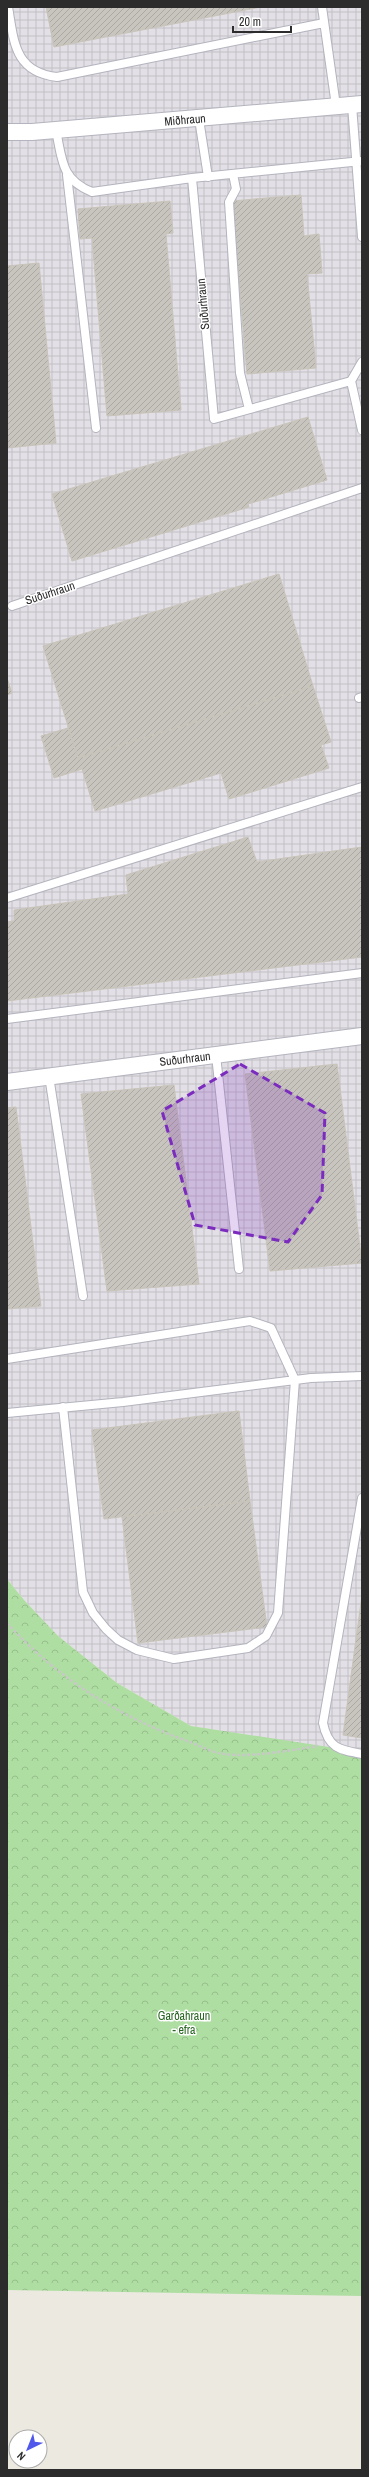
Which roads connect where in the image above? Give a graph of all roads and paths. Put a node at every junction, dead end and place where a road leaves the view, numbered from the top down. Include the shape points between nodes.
1 (8, 7) edge
2 (322, 7) edge
3 (324, 22) junction
4 (357, 104) edge
5 (336, 106) junction
6 (198, 119) junction
7 (56, 130) junction
8 (7, 132) edge
9 (359, 161) edge
10 (233, 174) junction
11 (67, 175) junction
12 (208, 177) junction
13 (192, 178) junction
14 (362, 237) edge
15 (362, 362) edge
16 (351, 381) junction
17 (249, 409) junction
18 (96, 428) dead end
19 (362, 430) edge
20 (362, 488) edge
21 (12, 606) dead end
22 (362, 787) edge
23 (7, 898) edge
24 (362, 973) edge
25 (7, 1019) edge
26 (362, 1036) edge
27 (216, 1055) junction
28 (49, 1076) junction
29 (7, 1082) edge
30 (239, 1269) dead end
31 (84, 1296) dead end
32 (7, 1359) edge
33 (362, 1376) edge
34 (295, 1380) junction
35 (63, 1407) junction
36 (7, 1413) edge
37 (362, 1498) edge
38 (7, 1623) edge
39 (331, 1743) junction
40 (362, 1754) edge

1 - 3 lane via 16,52 20,58 40,73 57,76
2 - 3 lane
3 - 5 lane
4 - 5 street, Miðhraun
4 - 9 lane
5 - 6 street, Miðhraun
6 - 7 street, Miðhraun
6 - 12 lane
7 - 8 street, Miðhraun
7 - 11 lane
9 - 10 lane
9 - 14 lane
10 - 12 lane
10 - 17 lane via 236,189 229,202 240,373
11 - 13 lane via 78,187 92,192
11 - 18 lane
12 - 13 lane
13 - 17 lane, Suðurhraun via 214,419
15 - 16 lane
16 - 17 lane, Suðurhraun
16 - 19 lane
20 - 21 lane, Suðurhraun
22 - 23 lane
24 - 25 lane
26 - 27 street, Suðurhraun
27 - 28 street, Suðurhraun
27 - 30 lane
28 - 29 street, Suðurhraun
28 - 31 lane
32 - 34 lane via 250,1321 271,1328
33 - 34 lane
34 - 35 lane
34 - 35 lane via 278,1613 266,1636 248,1648 174,1658 137,1650 118,1640 98,1618 83,1592
35 - 36 lane
37 - 39 lane via 323,1723
38 - 39 path via 30,1648 83,1691 149,1727 224,1754 280,1752
39 - 40 lane via 341,1751

